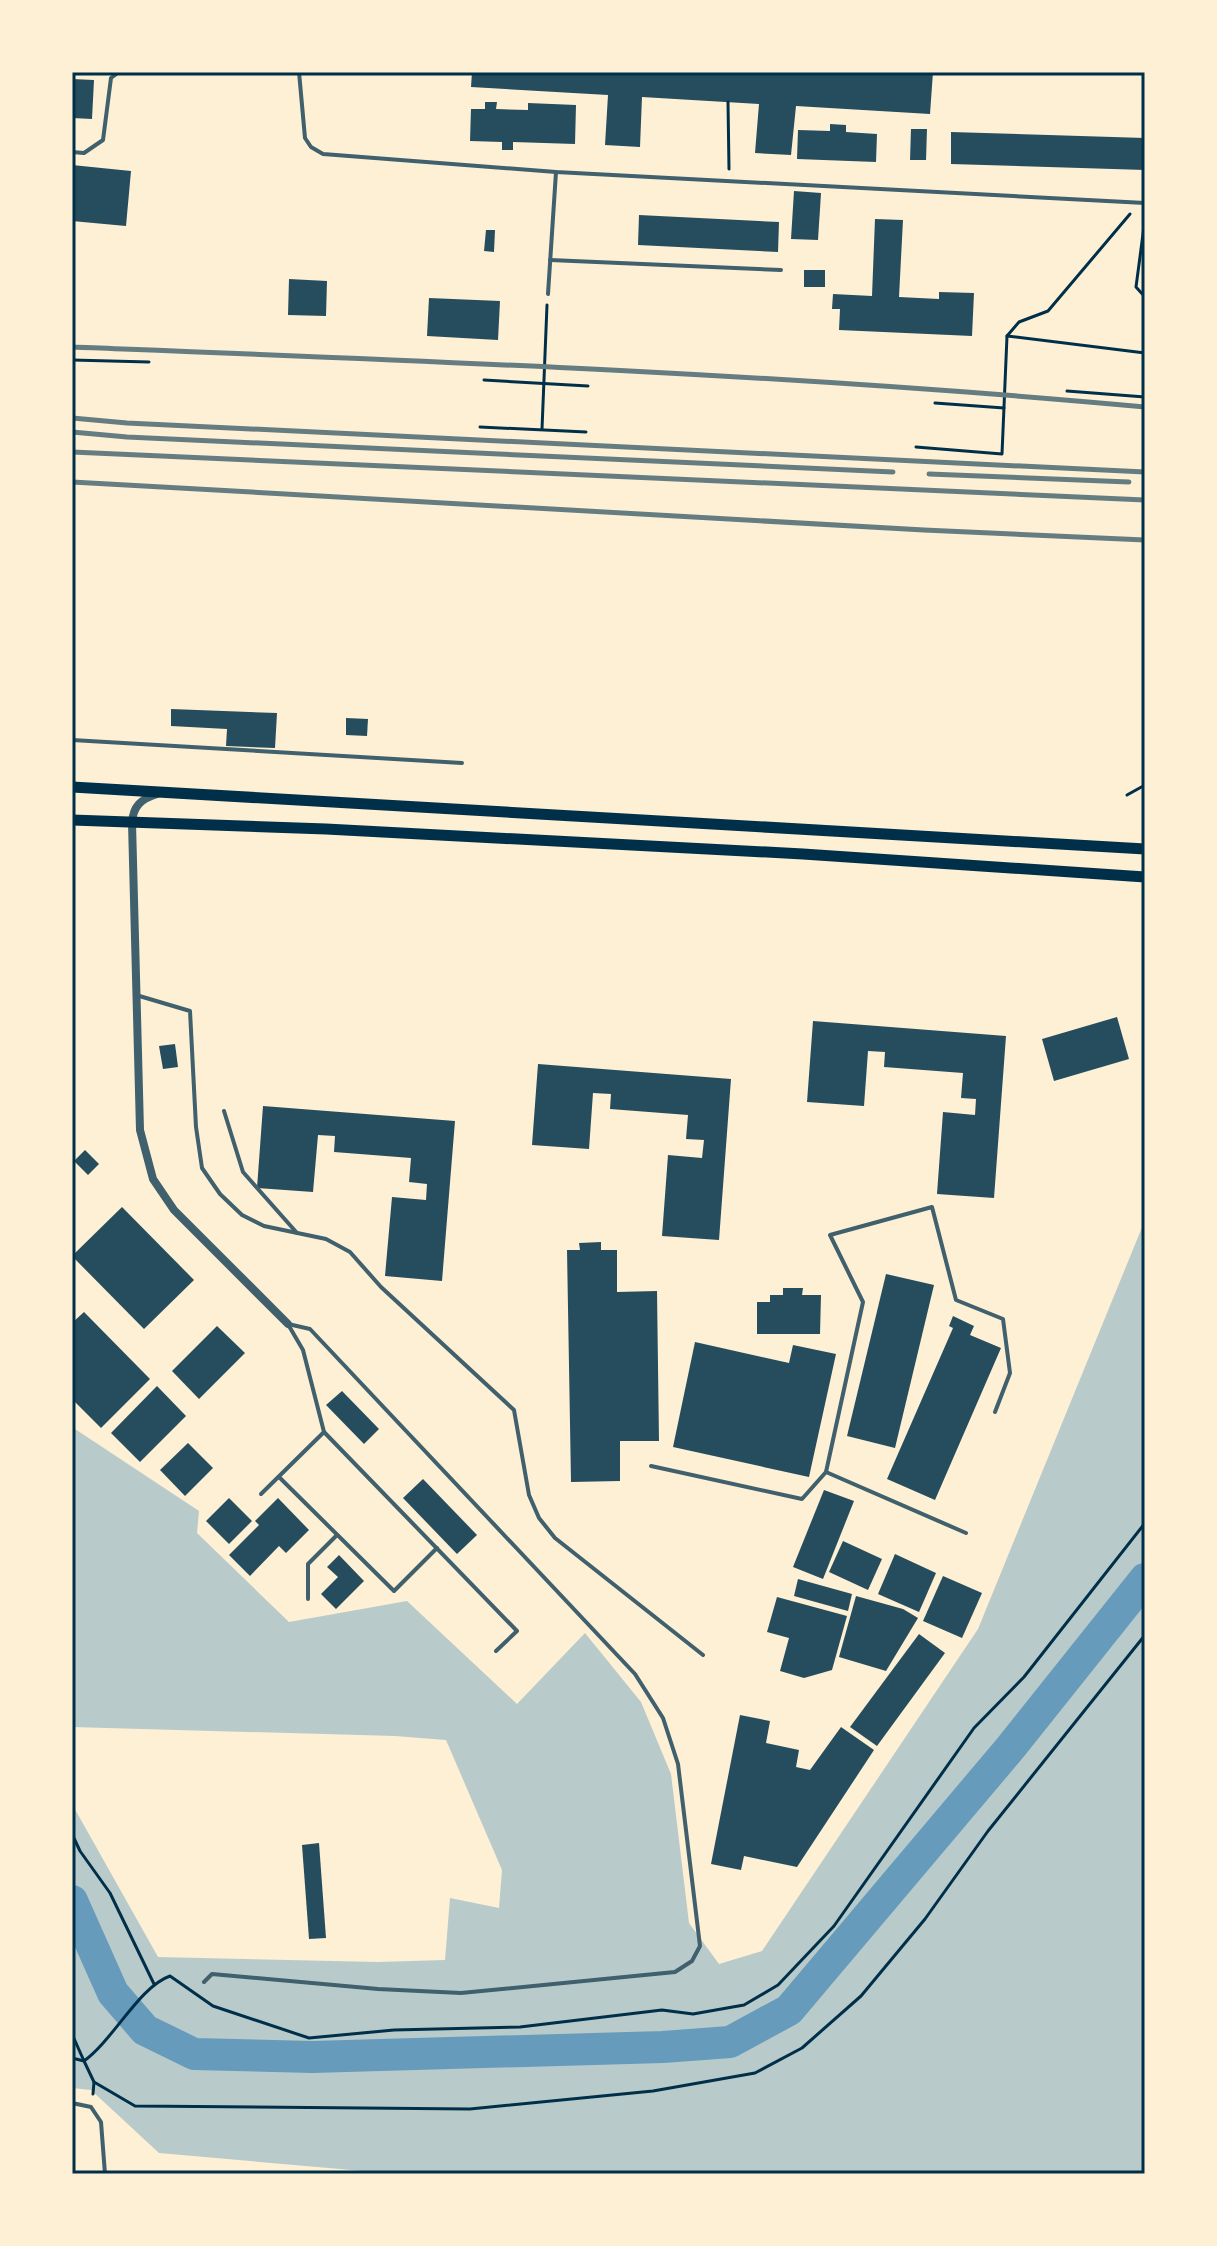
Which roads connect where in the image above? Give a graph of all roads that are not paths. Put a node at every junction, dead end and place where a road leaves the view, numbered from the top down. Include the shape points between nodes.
1 (119, 72) edge
2 (299, 72) edge
3 (72, 152) edge
4 (556, 172) junction
5 (1142, 203) edge
6 (550, 260) junction
7 (781, 270) dead end
8 (548, 294) dead end
9 (72, 740) edge
10 (462, 763) dead end
11 (72, 787) edge
12 (170, 791) junction
13 (72, 820) edge
14 (132, 823) junction
15 (1145, 849) edge
16 (1145, 877) edge
17 (136, 995) junction
18 (224, 1111) dead end
19 (297, 1233) junction
20 (288, 1324) junction
21 (995, 1412) dead end
22 (324, 1432) junction
23 (651, 1466) dead end
24 (826, 1472) junction
25 (279, 1477) junction
26 (261, 1494) dead end
27 (966, 1533) dead end
28 (337, 1535) junction
29 (437, 1548) junction
30 (308, 1599) dead end
31 (496, 1651) dead end
32 (703, 1655) dead end
33 (204, 1982) dead end
34 (72, 2103) edge
35 (105, 2174) edge

1 - 3 lane via 111,78 103,140 84,153
2 - 4 lane via 305,138 323,154
4 - 5 lane
4 - 6 lane
6 - 7 lane
6 - 8 lane
9 - 10 lane
11 - 12 main road
12 - 14 street via 139,802
12 - 15 main road
13 - 14 main road
14 - 16 main road via 803,854
14 - 17 street
17 - 19 lane via 190,1011 202,1168 242,1215
17 - 20 street via 140,1130 153,1179 174,1210
18 - 19 lane via 243,1172
19 - 32 lane via 326,1239 350,1252 514,1410 529,1495 539,1518 577,1558
20 - 22 lane via 303,1350
20 - 33 lane via 310,1329 635,1674 663,1718 678,1764 700,1946 692,1961 675,1972 461,1993 212,1974
21 - 24 lane via 1010,1373 1003,1319 956,1300 932,1207 830,1235 863,1302
22 - 25 lane
22 - 29 lane
23 - 24 lane via 802,1499
24 - 27 lane
25 - 26 lane
25 - 28 lane
28 - 29 lane via 394,1591
28 - 30 lane via 308,1564
29 - 31 lane via 517,1631
34 - 35 lane via 91,2107 101,2122

